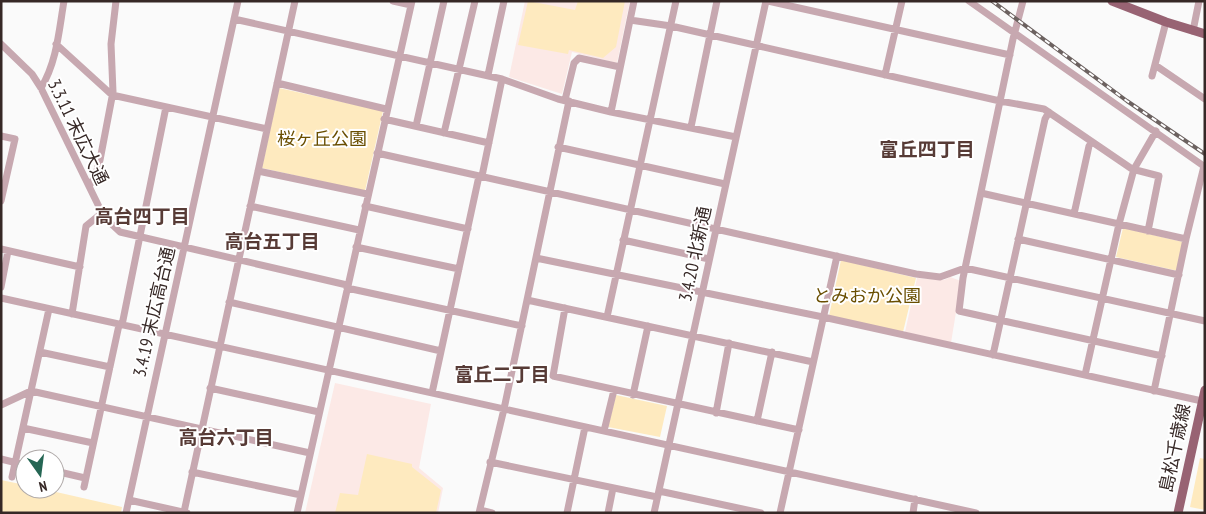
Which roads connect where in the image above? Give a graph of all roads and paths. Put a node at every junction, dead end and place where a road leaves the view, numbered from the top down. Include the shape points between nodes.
1 (64, 1) edge
2 (116, 1) edge
3 (238, 1) edge
4 (296, 1) edge
5 (393, 1) edge
6 (444, 1) edge
7 (475, 1) edge
8 (504, 1) edge
9 (634, 1) edge
10 (676, 1) edge
11 (717, 1) edge
12 (767, 1) edge
13 (902, 1) edge
14 (969, 1) edge
15 (1023, 1) edge
16 (1199, 1) edge
17 (411, 3) edge
18 (1118, 3) edge
19 (234, 19) junction
20 (630, 20) junction
21 (1166, 22) junction
22 (671, 26) junction
23 (896, 30) junction
24 (289, 31) junction
25 (1193, 31) junction
26 (1015, 33) junction
27 (1205, 34) edge
28 (710, 35) junction
29 (1, 44) edge
30 (56, 44) junction
31 (756, 45) junction
32 (398, 55) junction
33 (1010, 55) junction
34 (430, 62) junction
35 (1155, 64) junction
36 (620, 67) junction
37 (460, 69) junction
38 (885, 75) junction
39 (488, 76) junction
40 (1152, 76) dead end
41 (502, 79) junction
42 (277, 83) junction
43 (41, 88) junction
44 (112, 95) junction
45 (1205, 99) edge
46 (567, 101) junction
47 (1000, 101) junction
48 (166, 106) junction
49 (386, 109) junction
50 (611, 112) junction
51 (1049, 112) junction
52 (212, 116) junction
53 (384, 119) junction
54 (651, 119) junction
55 (416, 126) junction
56 (691, 127) junction
57 (267, 129) junction
58 (1156, 132) junction
59 (444, 133) junction
60 (1, 136) edge
61 (736, 137) junction
62 (1092, 142) junction
63 (489, 143) junction
64 (558, 147) junction
65 (377, 153) junction
66 (640, 165) junction
67 (1204, 166) edge
68 (1134, 170) junction
69 (258, 171) junction
70 (481, 176) junction
71 (725, 184) junction
72 (89, 186) junction
73 (548, 191) junction
74 (981, 193) junction
75 (367, 194) junction
76 (1, 201) edge
77 (1027, 203) junction
78 (250, 206) junction
79 (365, 206) junction
80 (630, 208) junction
81 (102, 214) junction
82 (1074, 214) junction
83 (1119, 224) junction
84 (715, 228) junction
85 (468, 229) junction
86 (359, 230) junction
87 (1148, 231) junction
88 (140, 238) junction
89 (1018, 239) junction
90 (1186, 239) junction
91 (623, 240) junction
92 (184, 247) junction
93 (356, 247) junction
94 (4, 250) edge
95 (837, 256) junction
96 (536, 258) junction
97 (709, 259) junction
98 (238, 260) junction
99 (1111, 260) junction
100 (80, 266) junction
101 (965, 268) junction
102 (459, 269) junction
103 (616, 273) junction
104 (1178, 275) junction
105 (1009, 278) junction
106 (1, 287) edge
107 (347, 287) junction
108 (702, 292) junction
109 (1, 298) edge
110 (1102, 298) junction
111 (527, 300) junction
112 (228, 302) junction
113 (565, 308) junction
114 (49, 309) junction
115 (450, 310) junction
116 (72, 314) junction
117 (1170, 314) junction
118 (607, 317) junction
119 (823, 317) junction
120 (1000, 320) junction
121 (1205, 321) edge
122 (120, 325) junction
123 (522, 326) junction
124 (648, 326) junction
125 (338, 327) junction
126 (164, 334) junction
127 (693, 336) junction
128 (1093, 340) junction
129 (730, 343) junction
130 (219, 346) junction
131 (442, 351) junction
132 (40, 352) junction
133 (772, 352) junction
134 (993, 355) junction
135 (1162, 356) junction
136 (813, 362) junction
137 (110, 367) junction
138 (328, 370) junction
139 (1085, 375) junction
140 (210, 388) junction
141 (614, 390) junction
142 (1154, 390) junction
143 (1205, 390) edge
144 (31, 391) junction
145 (432, 394) junction
146 (633, 394) junction
147 (1202, 401) junction
148 (677, 404) junction
149 (1, 405) edge
150 (101, 406) junction
151 (504, 409) junction
152 (319, 412) junction
153 (716, 413) junction
154 (146, 417) junction
155 (757, 422) junction
156 (585, 427) junction
157 (23, 428) junction
158 (201, 429) junction
159 (798, 430) junction
160 (604, 431) junction
161 (93, 442) junction
162 (668, 444) junction
163 (18, 449) edge
164 (310, 454) junction
165 (1, 459) edge
166 (15, 462) joint
167 (490, 462) junction
168 (790, 471) junction
169 (192, 472) junction
170 (65, 473) edge
171 (12, 477) dead end
172 (85, 478) junction
173 (574, 480) junction
174 (84, 487) dead end
175 (613, 488) junction
176 (658, 494) junction
177 (301, 495) junction
178 (915, 499) junction
179 (129, 500) junction
180 (479, 511) edge
181 (185, 512) edge
182 (974, 512) edge
183 (126, 513) edge
184 (297, 513) edge
185 (492, 513) edge
186 (567, 513) edge
187 (608, 513) edge
188 (654, 513) edge
189 (761, 513) edge
190 (780, 513) edge
191 (912, 513) edge
192 (1178, 513) edge

1 - 30 street
2 - 44 street via 111,44
3 - 19 street, 3.4.19 末広高台通
4 - 24 street
5 - 17 street
6 - 34 street
7 - 37 street
8 - 39 street
9 - 20 street
10 - 22 street
11 - 28 street
12 - 23 street
12 - 31 street, 3.4.20 北新通
13 - 23 street
14 - 26 street
15 - 26 street
16 - 25 street
17 - 32 street
18 - 21 main road
19 - 24 street
19 - 52 street, 3.4.19 末広高台通
20 - 22 street
20 - 36 street
21 - 25 main road
21 - 35 street
22 - 28 street
22 - 54 street
23 - 33 street
23 - 38 street
24 - 32 street
24 - 42 street
25 - 27 main road
26 - 33 street
26 - 58 street
28 - 31 street
28 - 56 street
29 - 43 street, 3.3.11 末広大通 via 32,74
30 - 43 street via 49,76
30 - 44 street
31 - 38 street
31 - 61 street, 3.4.20 北新通
32 - 34 street
32 - 49 street
33 - 47 street
34 - 37 street
34 - 55 street
35 - 40 street
35 - 45 street
36 - 46 street via 579,58 574,63
36 - 50 street
37 - 39 street
37 - 59 street
38 - 47 street
39 - 41 street
41 - 46 street
41 - 63 street
42 - 49 street
42 - 57 street
43 - 72 street, 3.3.11 末広大通
44 - 48 street
44 - 72 street via 100,160
46 - 50 street
46 - 64 street
47 - 51 street
47 - 74 street
48 - 52 street
48 - 88 street
49 - 53 street
50 - 54 street
51 - 62 street
51 - 77 street
52 - 57 street
52 - 92 street, 3.4.19 末広高台通
53 - 55 street
53 - 65 street
54 - 56 street
54 - 66 street
55 - 59 street
56 - 61 street
57 - 69 street
58 - 67 street
58 - 68 street
59 - 63 street
60 - 76 street via 15,139
61 - 71 street, 3.4.20 北新通
62 - 68 street
62 - 82 street
63 - 70 street
64 - 66 street
64 - 73 street
65 - 70 street
65 - 75 street
66 - 71 street
66 - 80 street
67 - 90 street
68 - 83 street
68 - 87 street via 1159,176
69 - 75 street
69 - 78 street
70 - 73 street
70 - 85 street
71 - 84 street, 3.4.20 北新通
72 - 81 street, 3.3.11 末広大通
73 - 80 street
73 - 96 street
74 - 77 street
74 - 101 street
75 - 79 street
77 - 82 street
77 - 89 street
78 - 86 street
78 - 98 street
79 - 85 street
79 - 86 street
80 - 84 street
80 - 91 street
81 - 88 street, 3.3.11 末広大通 via 120,232
81 - 100 street via 86,226
82 - 83 street
83 - 87 street
83 - 99 street
84 - 95 street
84 - 97 street, 3.4.20 北新通
85 - 102 street
86 - 93 street
87 - 90 street
88 - 92 street, 3.3.11 末広大通
88 - 122 street
89 - 99 street
89 - 105 street
90 - 104 street
91 - 97 street
91 - 103 street
92 - 98 street, 3.3.11 末広大通
92 - 126 street, 3.4.19 末広高台通
93 - 102 street
93 - 107 street
94 - 100 street
94 - 106 street
95 - 101 street via 940,277
95 - 119 street
96 - 103 street
96 - 111 street
97 - 108 street, 3.4.20 北新通
98 - 107 street, 3.3.11 末広大通
98 - 112 street
99 - 104 street
99 - 110 street
100 - 116 street
101 - 105 street
101 - 120 street via 959,311
102 - 115 street
103 - 108 street
103 - 118 street
104 - 117 street
105 - 110 street
105 - 120 street
107 - 115 street, 3.3.11 末広大通
107 - 125 street
108 - 119 street
108 - 127 street, 3.4.20 北新通
109 - 114 street
110 - 117 street
110 - 128 street
111 - 113 street
111 - 123 street
112 - 125 street
112 - 130 street
113 - 118 street
113 - 141 street via 553,376
114 - 116 street
114 - 132 street
115 - 123 street, 3.3.11 末広大通
115 - 131 street
116 - 122 street
117 - 121 street
117 - 135 street
118 - 124 street
119 - 134 street
119 - 136 street
120 - 128 street
120 - 134 street
122 - 126 street
122 - 137 street
123 - 151 street
124 - 127 street
124 - 146 street
125 - 131 street
125 - 138 street
126 - 130 street
126 - 154 street, 3.4.19 末広高台通
127 - 129 street
127 - 148 street, 3.4.20 北新通
128 - 135 street
128 - 139 street
129 - 133 street
129 - 153 street
130 - 138 street
130 - 140 street
131 - 145 street
132 - 137 street
132 - 144 street
133 - 136 street
133 - 155 street
134 - 139 street
135 - 142 street
136 - 159 street
137 - 150 street
138 - 145 street
138 - 152 street
139 - 142 street
140 - 152 street
140 - 158 street
141 - 146 street
141 - 160 street
142 - 147 street
143 - 147 main road, 島松千歳線
144 - 149 street
144 - 150 street
144 - 157 street
145 - 151 street
146 - 148 street
147 - 192 main road, 島松千歳線
148 - 153 street
148 - 162 street, 3.4.20 北新通
150 - 154 street
150 - 161 street
151 - 156 street
151 - 167 street
152 - 164 street
153 - 155 street
154 - 158 street
154 - 179 street, 3.4.19 末広高台通
155 - 159 street
156 - 160 street
156 - 173 street
157 - 161 street
157 - 163 street
158 - 164 street
158 - 169 street
159 - 168 street
160 - 162 street
161 - 172 street
162 - 168 street
162 - 176 street, 3.4.20 北新通
164 - 177 street
165 - 166 street
166 - 171 street
167 - 173 street
167 - 180 street
168 - 178 street
168 - 190 street
169 - 177 street
169 - 181 street
170 - 172 street
172 - 174 street
173 - 175 street
173 - 186 street
175 - 176 street
175 - 187 street
176 - 188 street, 3.4.20 北新通
176 - 189 street
177 - 184 street
178 - 182 street
178 - 191 street
179 - 181 street
179 - 183 street, 3.4.19 末広高台通
180 - 185 street

